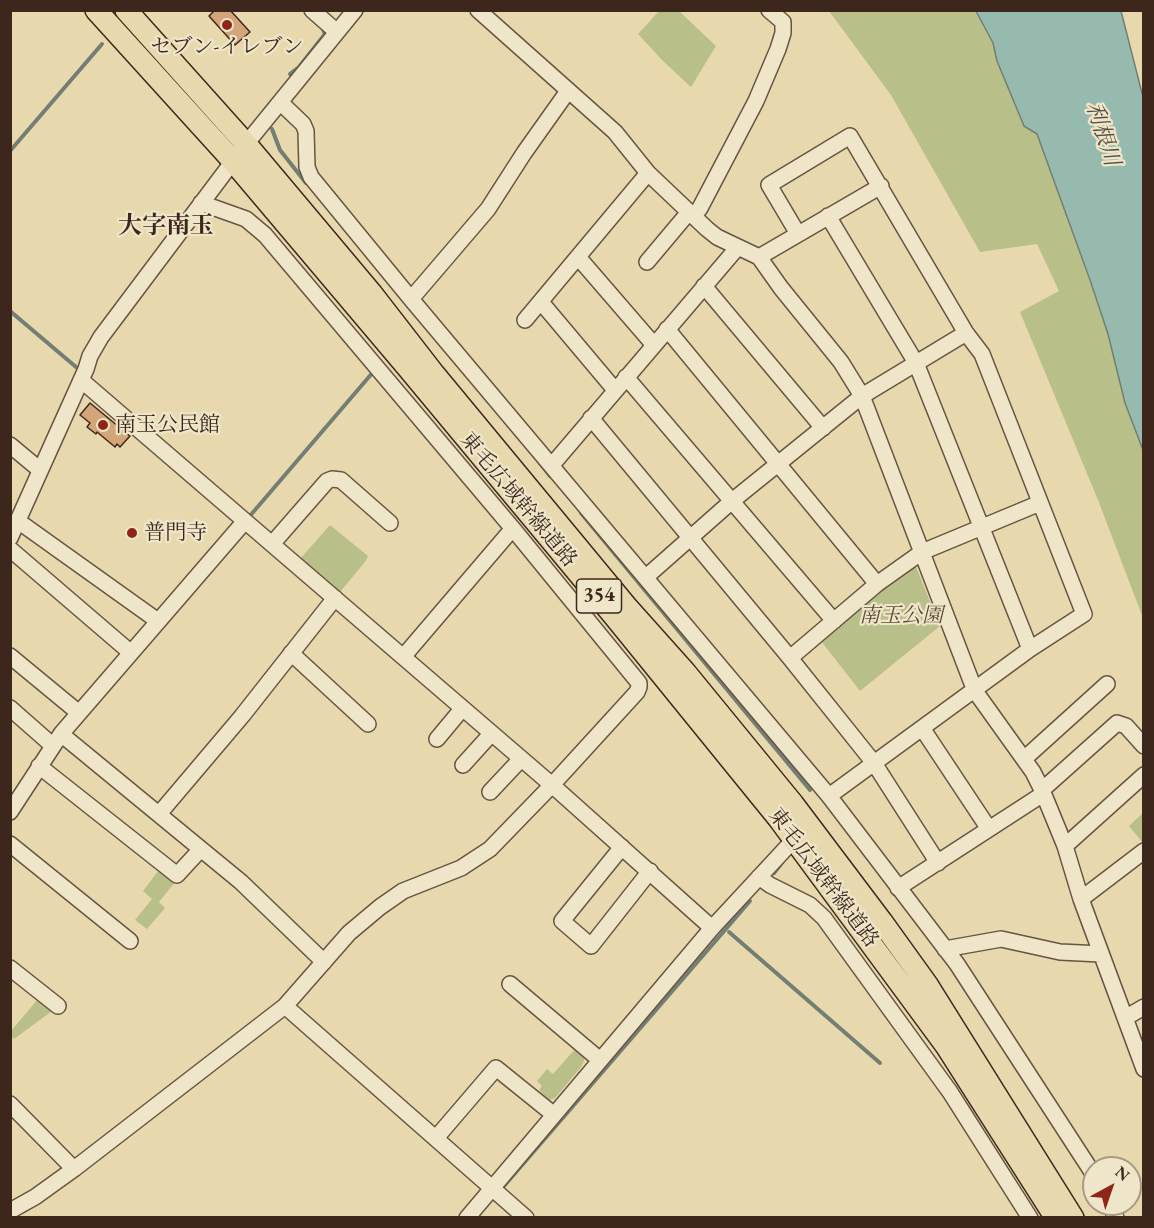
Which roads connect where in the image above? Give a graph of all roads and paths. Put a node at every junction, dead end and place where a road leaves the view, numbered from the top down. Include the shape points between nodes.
1 (96, 10) edge
2 (126, 10) edge
3 (312, 10) edge
4 (355, 10) edge
5 (478, 10) edge
6 (769, 10) edge
7 (337, 32) junction
8 (568, 91) junction
9 (280, 103) junction
10 (239, 152) junction
11 (648, 173) junction
12 (881, 186) junction
13 (201, 203) junction
14 (691, 214) junction
15 (828, 216) junction
16 (798, 234) junction
17 (738, 247) junction
18 (578, 256) junction
19 (759, 257) junction
20 (647, 262) dead end
21 (704, 286) junction
22 (411, 299) junction
23 (540, 302) junction
24 (525, 320) dead end
25 (667, 329) junction
26 (966, 333) junction
27 (654, 345) junction
28 (916, 363) junction
29 (626, 377) junction
30 (81, 380) junction
31 (615, 390) junction
32 (862, 396) junction
33 (591, 418) junction
34 (823, 428) junction
35 (10, 445) edge
36 (778, 464) junction
37 (552, 465) junction
38 (40, 470) junction
39 (732, 501) junction
40 (1040, 503) junction
41 (18, 520) junction
42 (245, 521) junction
43 (390, 523) dead end
44 (982, 528) junction
45 (514, 530) junction
46 (10, 538) edge
47 (691, 539) junction
48 (272, 544) junction
49 (10, 549) edge
50 (922, 552) junction
51 (646, 576) junction
52 (877, 584) junction
53 (335, 598) junction
54 (158, 621) junction
55 (834, 621) junction
56 (1030, 649) junction
57 (130, 652) junction
58 (291, 653) junction
59 (10, 656) edge
60 (403, 657) junction
61 (790, 658) junction
62 (1107, 684) dead end
63 (975, 691) junction
64 (10, 708) edge
65 (462, 709) junction
66 (79, 713) junction
67 (368, 724) dead end
68 (922, 728) junction
69 (491, 734) junction
70 (56, 739) junction
71 (437, 739) dead end
72 (1143, 746) edge
73 (521, 759) junction
74 (1024, 759) junction
75 (874, 764) junction
76 (463, 765) dead end
77 (39, 766) junction
78 (1143, 775) edge
79 (552, 785) junction
80 (490, 792) dead end
81 (1042, 792) junction
82 (829, 796) junction
83 (10, 812) edge
84 (159, 814) junction
85 (808, 824) junction
86 (989, 829) junction
87 (793, 839) junction
88 (10, 844) edge
89 (1065, 846) junction
90 (622, 847) junction
91 (201, 849) junction
92 (1143, 851) edge
93 (938, 863) junction
94 (650, 871) junction
95 (759, 877) junction
96 (898, 888) junction
97 (1081, 899) junction
98 (712, 928) junction
99 (130, 941) dead end
100 (945, 949) junction
101 (1101, 954) junction
102 (324, 962) junction
103 (10, 968) edge
104 (510, 984) dead end
105 (58, 1006) dead end
106 (285, 1006) junction
107 (1143, 1006) edge
108 (1125, 1018) junction
109 (600, 1060) junction
110 (1143, 1069) edge
111 (10, 1104) edge
112 (553, 1114) junction
113 (436, 1138) junction
114 (1082, 1156) edge
115 (74, 1168) junction
116 (493, 1188) junction
117 (10, 1211) edge
118 (1027, 1217) edge
119 (467, 1218) edge
120 (526, 1218) edge
121 (1056, 1218) edge
122 (1073, 1218) edge

1 - 10 highway, 東毛広域幹線道路 / 354
2 - 10 highway, 東毛広域幹線道路 / 354
3 - 7 street
4 - 7 street
5 - 8 street
6 - 14 street via 783,22 778,49 756,101 700,208
7 - 9 street
8 - 11 street via 615,132
8 - 22 street via 489,209
9 - 10 street
9 - 22 street via 306,130 311,177
10 - 13 street
10 - 85 highway, 東毛広域幹線道路 / 354 via 372,294
10 - 87 highway, 東毛広域幹線道路 / 354
11 - 14 street
11 - 18 street
12 - 15 street
12 - 16 street via 850,136 769,184
12 - 26 street
13 - 30 street via 101,337
13 - 45 street via 246,219 266,235
14 - 17 street via 717,237
14 - 20 street
15 - 16 street
15 - 28 street
16 - 19 street
17 - 19 street
17 - 21 street
18 - 23 street
18 - 27 street
19 - 32 street via 841,362
21 - 25 street
21 - 34 street
22 - 37 street
23 - 24 street
23 - 31 street
25 - 27 street
25 - 36 street
26 - 28 street
26 - 40 street via 982,354
27 - 29 street
28 - 32 street
28 - 44 street
29 - 31 street
29 - 39 street
30 - 38 street
30 - 42 street
31 - 33 street
32 - 34 street
32 - 50 street
33 - 37 street
33 - 47 street
34 - 36 street
35 - 38 street
36 - 39 street
36 - 52 street
37 - 51 street
38 - 41 street
39 - 47 street
39 - 55 street
40 - 44 street
40 - 56 street via 1084,614
41 - 46 street
41 - 54 street
42 - 48 street
42 - 54 street
43 - 48 street via 341,480 332,478
44 - 50 street
44 - 56 street
45 - 60 street
45 - 79 street via 639,683 637,692
47 - 51 street
47 - 61 street
48 - 53 street
49 - 57 street
50 - 52 street
50 - 63 street
51 - 82 street
52 - 55 street
53 - 58 street
53 - 60 street
54 - 57 street
55 - 61 street
56 - 63 street
57 - 66 street
58 - 67 street
58 - 84 street
59 - 66 street
60 - 65 street
61 - 75 street
62 - 74 street
63 - 68 street
63 - 74 street
64 - 70 street
65 - 69 street
65 - 71 street
66 - 70 street
68 - 75 street
68 - 86 street
69 - 73 street
69 - 76 street
70 - 77 street
70 - 84 street
72 - 81 street via 1126,726 1117,723
73 - 79 street
73 - 80 street
74 - 81 street
75 - 82 street
75 - 93 street
77 - 83 street
77 - 91 street via 177,875
78 - 89 street
79 - 90 street
79 - 102 street via 490,849 461,867 403,891 349,933
81 - 86 street
81 - 89 street
82 - 96 street
84 - 91 street
85 - 87 street
85 - 122 highway, 東毛広域幹線道路 / 354 via 928,986
86 - 93 street
87 - 95 street
87 - 121 highway, 東毛広域幹線道路 / 354 via 947,1047
88 - 99 street
89 - 97 street
90 - 94 street
90 - 94 street via 562,921 591,946
91 - 102 street
92 - 97 street
93 - 96 street
94 - 98 street
95 - 98 street
95 - 118 street via 810,905 825,918 950,1092
96 - 100 street
97 - 101 street
98 - 109 street
100 - 101 street via 1001,939 1060,952
100 - 114 street
101 - 108 street
102 - 106 street
103 - 105 street
104 - 109 street
106 - 113 street
106 - 115 street
107 - 108 street
108 - 110 street
109 - 112 street
111 - 115 street
112 - 113 street via 496,1068
112 - 116 street
113 - 116 street
115 - 117 street
116 - 119 street
116 - 120 street

